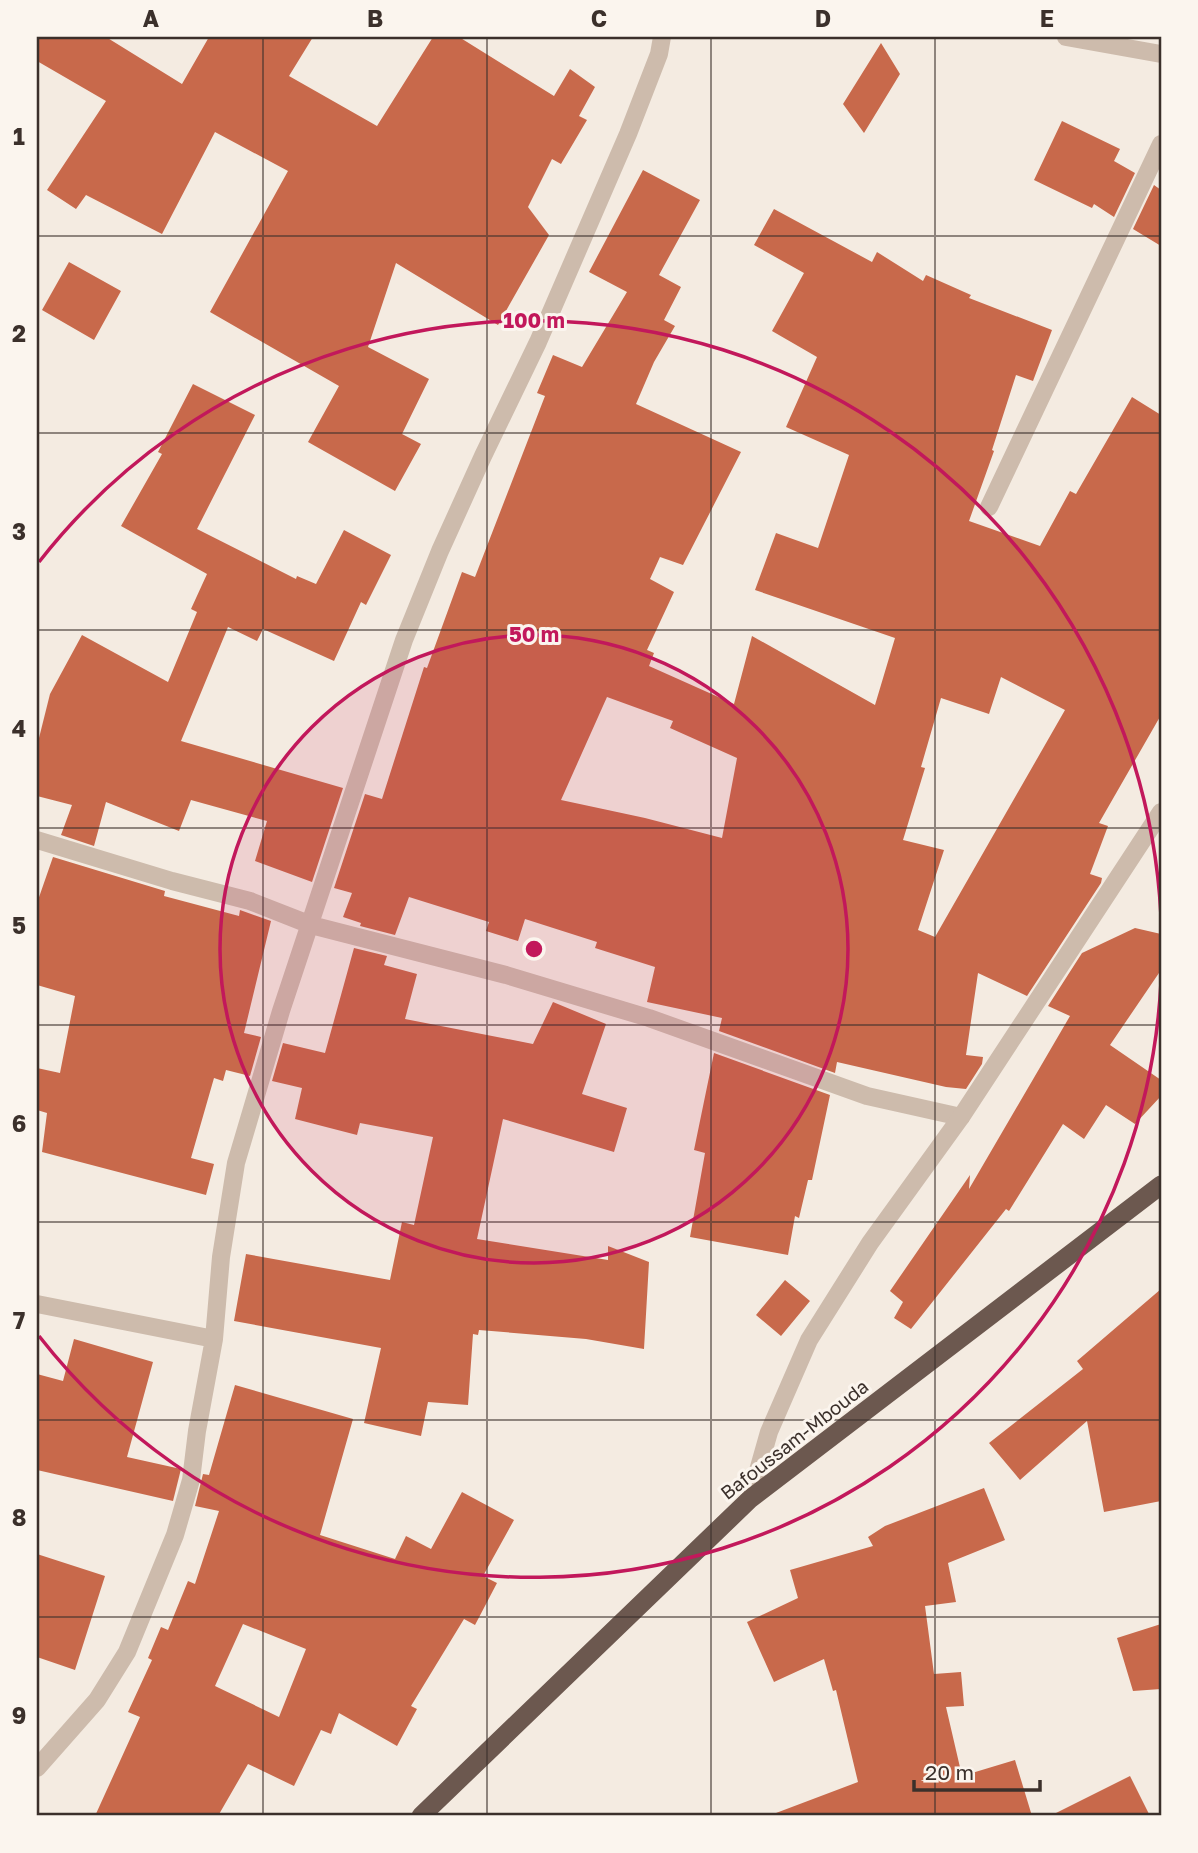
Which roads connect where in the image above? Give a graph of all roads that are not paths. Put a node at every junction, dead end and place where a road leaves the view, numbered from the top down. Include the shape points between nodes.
1 (662, 37) edge
2 (1066, 37) edge
3 (1161, 54) edge
4 (1161, 144) edge
5 (989, 506) dead end
6 (1161, 812) edge
7 (37, 840) edge
8 (311, 925) junction
9 (961, 1117) junction
10 (1161, 1185) edge
11 (37, 1304) edge
12 (214, 1339) junction
13 (750, 1499) junction
14 (37, 1768) edge
15 (421, 1816) edge

1 - 8 street via 628,134 404,640
2 - 3 street
4 - 5 street
6 - 9 street
7 - 8 street via 250,901
8 - 9 street via 506,975 649,1018 867,1096
8 - 12 street via 236,1163
9 - 13 street via 870,1243 809,1340 769,1432
10 - 13 highway, Bafoussam-Mbouda
11 - 12 street
12 - 14 street via 191,1480 175,1535 132,1641 97,1700
13 - 15 highway, Bafoussam-Mbouda

